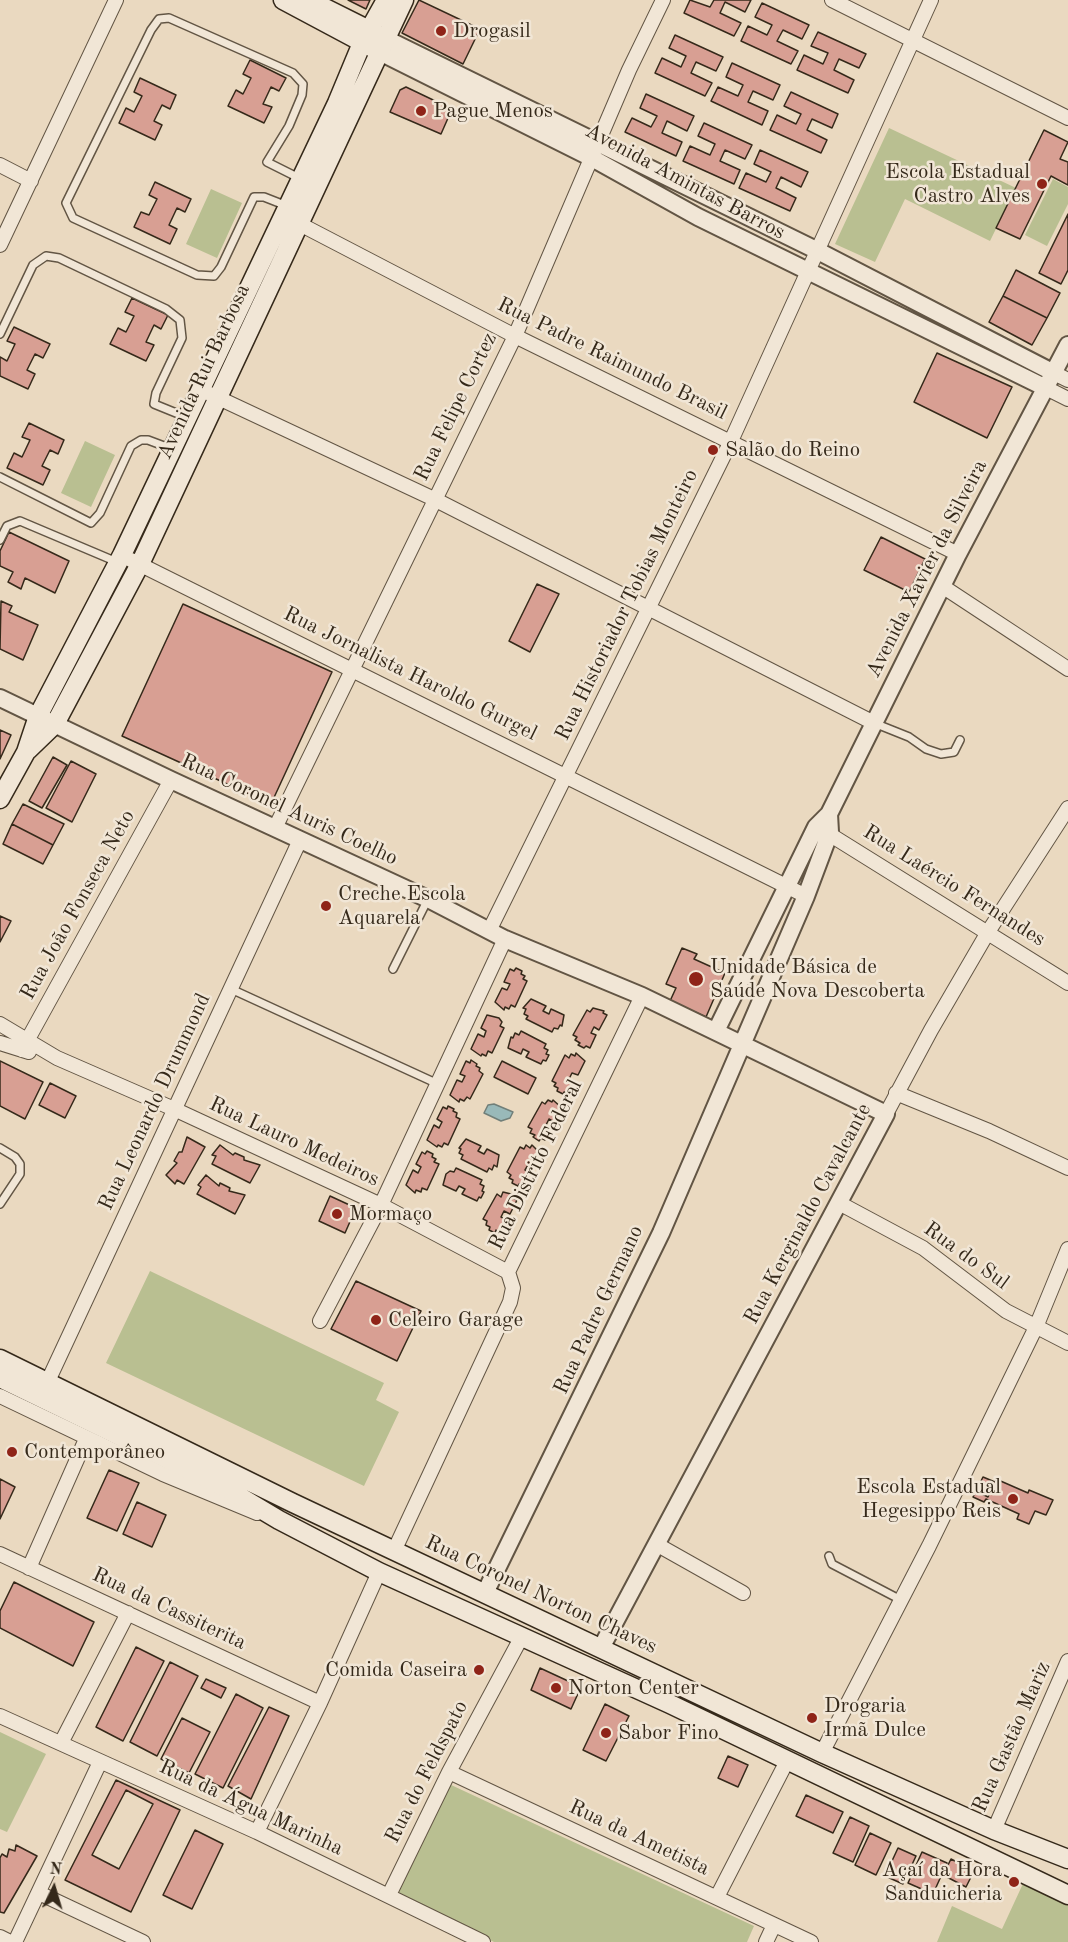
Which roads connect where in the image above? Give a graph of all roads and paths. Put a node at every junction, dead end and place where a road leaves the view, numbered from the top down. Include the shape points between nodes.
1 (116, 0) edge
2 (283, 0) edge
3 (309, 0) edge
4 (386, 0) edge
5 (404, 0) edge
6 (663, 0) edge
7 (832, 0) edge
8 (931, 0) edge
9 (913, 40) junction
10 (374, 41) junction
11 (1068, 118) edge
12 (595, 150) junction
13 (0, 165) edge
14 (300, 179) junction
15 (31, 181) junction
16 (317, 187) junction
17 (284, 211) junction
18 (299, 224) junction
19 (0, 245) edge
20 (816, 250) junction
21 (807, 270) junction
22 (0, 334) edge
23 (515, 336) junction
24 (1068, 345) edge
25 (1061, 376) edge
26 (1046, 388) junction
27 (200, 389) junction
28 (217, 397) junction
29 (1068, 399) edge
30 (186, 417) junction
31 (731, 441) junction
32 (172, 449) junction
33 (0, 477) edge
34 (434, 499) junction
35 (0, 540) edge
36 (958, 554) junction
37 (121, 559) junction
38 (140, 564) junction
39 (942, 586) junction
40 (646, 609) junction
41 (352, 668) junction
42 (1068, 669) edge
43 (0, 698) edge
44 (38, 716) junction
45 (54, 724) junction
46 (876, 725) junction
47 (960, 740) dead end
48 (26, 752) junction
49 (567, 776) junction
50 (171, 780) junction
51 (0, 799) edge
52 (1068, 808) edge
53 (275, 828) junction
54 (823, 830) junction
55 (300, 840) junction
56 (786, 886) junction
57 (806, 896) junction
58 (428, 899) junction
59 (489, 931) junction
60 (988, 932) junction
61 (505, 939) junction
62 (393, 969) dead end
63 (1068, 983) edge
64 (231, 989) junction
65 (642, 996) junction
66 (0, 1024) edge
67 (716, 1031) junction
68 (742, 1042) junction
69 (0, 1043) edge
70 (25, 1044) junction
71 (438, 1084) junction
72 (896, 1093) junction
73 (174, 1109) junction
74 (886, 1113) junction
75 (0, 1148) edge
76 (1068, 1168) edge
77 (839, 1203) junction
78 (0, 1204) edge
79 (381, 1206) junction
80 (1068, 1249) edge
81 (508, 1272) junction
82 (320, 1321) dead end
83 (1036, 1327) junction
84 (1068, 1343) edge
85 (0, 1359) edge
86 (0, 1378) edge
87 (48, 1381) junction
88 (0, 1396) edge
89 (86, 1439) junction
90 (279, 1520) junction
91 (656, 1544) junction
92 (394, 1551) junction
93 (0, 1554) edge
94 (829, 1556) dead end
95 (29, 1568) junction
96 (379, 1572) junction
97 (455, 1579) junction
98 (485, 1593) junction
99 (743, 1593) dead end
100 (901, 1600) junction
101 (443, 1601) junction
102 (128, 1613) junction
103 (521, 1638) junction
104 (602, 1648) junction
105 (1068, 1661) edge
106 (680, 1686) junction
107 (320, 1703) junction
108 (670, 1704) junction
109 (0, 1716) edge
110 (61, 1743) junction
111 (822, 1753) junction
112 (788, 1761) junction
113 (100, 1762) junction
114 (449, 1772) junction
115 (994, 1830) junction
116 (257, 1832) junction
117 (1068, 1859) edge
118 (39, 1893) junction
119 (389, 1895) junction
120 (1068, 1895) edge
121 (717, 1897) junction
122 (774, 1925) junction
123 (0, 1937) edge
124 (10, 1942) edge
125 (15, 1942) edge
126 (143, 1942) edge
127 (483, 1942) edge
128 (766, 1942) edge
129 (811, 1942) edge

1 - 15 street
2 - 10 main road, Avenida Amintas Barros
3 - 10 main road, Avenida Amintas Barros
4 - 10 main road, Avenida Rui Barbosa
5 - 10 main road, Avenida Rui Barbosa
6 - 12 street, Rua Felipe Cortez
7 - 9 street
8 - 9 street, Rua Historiador Tobias Monteiro
9 - 11 street
9 - 20 street, Rua Historiador Tobias Monteiro
10 - 12 street, Avenida Amintas Barros
10 - 14 main road, Avenida Rui Barbosa via 337,103
10 - 16 main road, Avenida Rui Barbosa
12 - 20 street, Avenida Amintas Barros
12 - 21 street, Avenida Amintas Barros via 698,217
12 - 23 street, Rua Felipe Cortez
13 - 15 street
14 - 16 lane
14 - 17 main road, Avenida Rui Barbosa
14 - 17 lane via 267,162 290,126 303,84 293,73 169,18 159,19 151,30 66,202 73,218 197,275 214,276 254,197 264,197
15 - 19 street
16 - 18 main road, Avenida Rui Barbosa
17 - 18 street, Rua Padre Raimundo Brasil
17 - 27 main road, Avenida Rui Barbosa
18 - 23 street, Rua Padre Raimundo Brasil
18 - 28 main road, Avenida Rui Barbosa
20 - 21 street, Rua Historiador Tobias Monteiro
20 - 25 street, Avenida Amintas Barros
21 - 26 street, Avenida Amintas Barros
21 - 31 street, Rua Historiador Tobias Monteiro
22 - 30 lane via 33,265 46,256 59,258 166,309 180,320 182,338 154,404
23 - 31 street, Rua Padre Raimundo Brasil
23 - 34 street, Rua Felipe Cortez
24 - 25 street, Avenida Xavier da Silveira
25 - 26 street, Avenida Xavier da Silveira
26 - 29 street, Avenida Amintas Barros
26 - 36 street, Avenida Xavier da Silveira
27 - 28 street
27 - 30 main road, Avenida Rui Barbosa
28 - 34 street
28 - 38 main road, Avenida Rui Barbosa
30 - 32 main road, Avenida Rui Barbosa
31 - 36 street, Rua Padre Raimundo Brasil
31 - 40 street, Rua Historiador Tobias Monteiro
32 - 33 lane via 148,440 131,446 100,513 91,523
32 - 37 main road, Avenida Rui Barbosa
34 - 40 street
34 - 41 street, Rua Felipe Cortez
35 - 37 lane via 7,526 21,521
36 - 39 street, Avenida Xavier da Silveira
37 - 38 street, Rua Jornalista Haroldo Gurgel
37 - 44 main road, Avenida Rui Barbosa
38 - 41 street, Rua Jornalista Haroldo Gurgel
38 - 45 main road, Avenida Rui Barbosa
39 - 42 street
39 - 46 street, Avenida Xavier da Silveira
40 - 46 street
40 - 49 street, Rua Historiador Tobias Monteiro
41 - 49 street, Rua Jornalista Haroldo Gurgel
41 - 53 street, Rua Felipe Cortez
43 - 44 street, Rua Coronel Auris Coelho
44 - 45 street, Rua Coronel Auris Coelho
44 - 48 main road, Avenida Rui Barbosa
45 - 48 main road, Avenida Rui Barbosa
45 - 50 street, Rua Coronel Auris Coelho
46 - 47 lane via 909,736 941,754 954,752
46 - 54 street, Avenida Xavier da Silveira
48 - 51 main road, Avenida Rui Barbosa
49 - 56 street, Rua Jornalista Haroldo Gurgel
49 - 59 street, Rua Historiador Tobias Monteiro
50 - 53 street, Rua Coronel Auris Coelho
50 - 70 street, Rua João Fonseca Neto
52 - 60 street, Rua Kerginaldo Cavalcante
53 - 55 street, Rua Coronel Auris Coelho
54 - 56 street
54 - 57 street, Avenida Xavier da Silveira
54 - 60 street, Rua Laércio Fernandes
55 - 58 street, Rua Coronel Auris Coelho
55 - 64 street, Rua Leonardo Drummond
56 - 57 street, Rua Jornalista Haroldo Gurgel
56 - 67 street
57 - 68 street, Avenida Xavier da Silveira
58 - 59 street, Rua Coronel Auris Coelho
58 - 62 lane
59 - 61 street, Rua Coronel Auris Coelho
60 - 63 street, Rua Laércio Fernandes
60 - 72 street, Rua Kerginaldo Cavalcante
61 - 65 street, Rua Coronel Auris Coelho
61 - 71 street
64 - 71 lane
64 - 73 street, Rua Leonardo Drummond
65 - 67 street, Rua Coronel Auris Coelho
65 - 81 street, Rua Distrito Federal
66 - 70 street, Rua Lauro Medeiros
67 - 68 street, Rua Coronel Auris Coelho
68 - 74 street, Rua Coronel Auris Coelho
68 - 98 street, Rua Padre Germano via 661,1233
69 - 70 street, Rua Lauro Medeiros
70 - 73 street, Rua Lauro Medeiros
71 - 79 street
72 - 74 street, Rua Kerginaldo Cavalcante
72 - 76 street
73 - 79 street, Rua Lauro Medeiros
73 - 87 street, Rua Leonardo Drummond
74 - 77 street, Rua Kerginaldo Cavalcante
75 - 78 lane via 20,1164 20,1174
77 - 83 street, Rua do Sul via 923,1248 1006,1311
77 - 91 street, Rua Kerginaldo Cavalcante
79 - 81 street, Rua Lauro Medeiros
79 - 82 street
80 - 83 street
81 - 92 street, Rua Distrito Federal via 513,1288 510,1302
83 - 84 street, Rua do Sul
83 - 100 street
85 - 87 main road, Rua Coronel Norton Chaves
86 - 90 main road via 222,1486
87 - 92 main road, Rua Coronel Norton Chaves
88 - 89 street
89 - 90 street via 206,1494
89 - 95 street
90 - 96 main road
91 - 99 street
91 - 104 street, Rua Kerginaldo Cavalcante
92 - 97 main road, Rua Coronel Norton Chaves
93 - 95 street, Rua da Cassiterita
94 - 100 lane via 832,1564
95 - 102 street, Rua da Cassiterita
96 - 101 main road
96 - 107 street
97 - 98 main road, Rua Coronel Norton Chaves
97 - 101 main road via 441,1582
98 - 104 main road, Rua Coronel Norton Chaves
100 - 111 street
101 - 103 main road
102 - 107 street, Rua da Cassiterita
102 - 110 street
103 - 108 main road
103 - 114 street, Rua do Feldspato
104 - 106 main road, Rua Coronel Norton Chaves
105 - 115 street, Rua Gastão Mariz
106 - 108 main road via 686,1693 684,1702 680,1706
106 - 111 main road, Rua Coronel Norton Chaves
107 - 116 street
108 - 112 main road
109 - 110 street, Rua da Água Marinha
110 - 113 street, Rua da Água Marinha
111 - 115 main road, Rua Coronel Norton Chaves
112 - 120 main road
112 - 121 street
113 - 116 street, Rua da Água Marinha
113 - 118 street
114 - 119 street, Rua do Feldspato
114 - 121 street, Rua da Ametista
115 - 117 main road, Rua Coronel Norton Chaves
116 - 119 street, Rua da Água Marinha
118 - 125 street
118 - 126 street
119 - 127 street, Rua da Água Marinha
121 - 122 street, Rua da Ametista
122 - 128 street
122 - 129 street, Rua da Ametista
123 - 124 street

